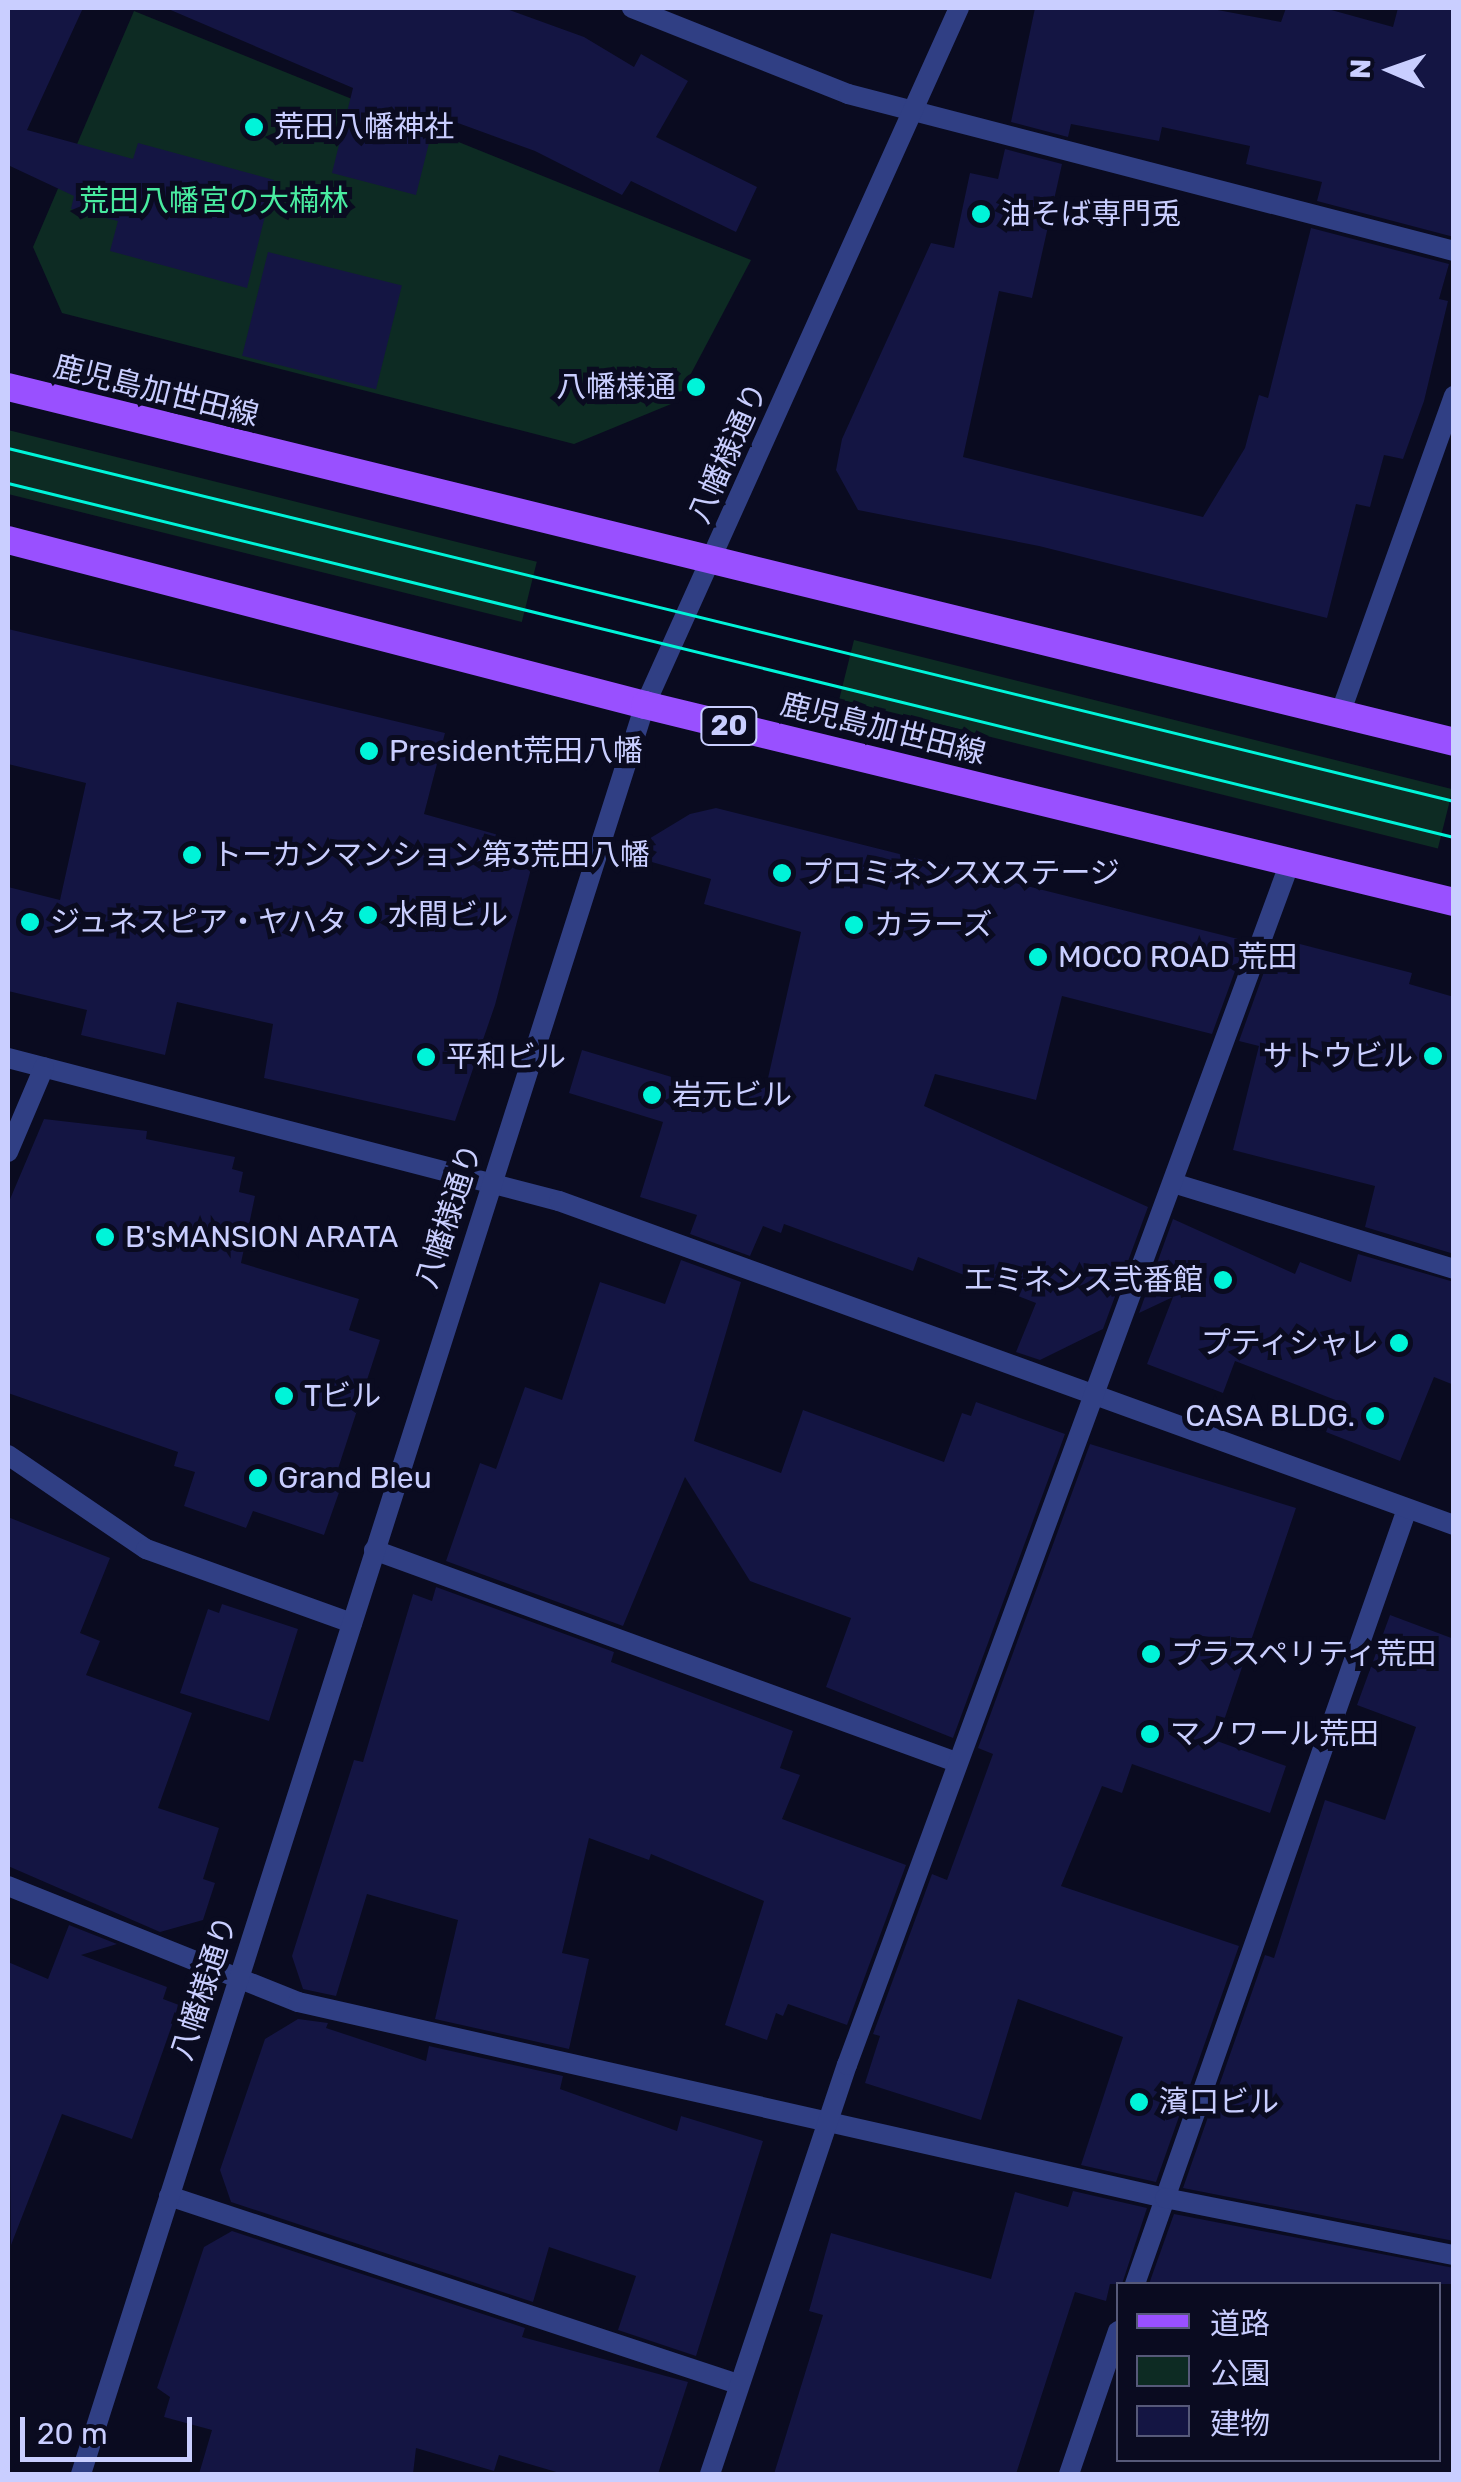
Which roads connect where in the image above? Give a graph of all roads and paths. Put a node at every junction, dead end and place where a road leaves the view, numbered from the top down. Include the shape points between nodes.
1 (632, 8) edge
2 (959, 8) edge
3 (913, 110) junction
4 (1454, 251) edge
5 (8, 387) edge
6 (1454, 396) edge
7 (8, 540) edge
8 (712, 562) junction
9 (646, 705) junction
10 (1340, 714) junction
11 (1454, 742) edge
12 (1290, 862) junction
13 (1454, 902) edge
14 (8, 1058) edge
15 (44, 1067) junction
16 (8, 1152) edge
17 (491, 1182) junction
18 (1174, 1182) junction
19 (1454, 1269) edge
20 (1095, 1394) junction
21 (8, 1455) edge
22 (1407, 1510) junction
23 (1454, 1525) edge
24 (374, 1550) junction
25 (352, 1624) junction
26 (956, 1762) junction
27 (8, 1886) edge
28 (238, 1980) junction
29 (828, 2119) junction
30 (169, 2196) junction
31 (1165, 2198) junction
32 (1454, 2256) edge
33 (1136, 2282) edge
34 (1116, 2337) edge
35 (738, 2384) junction
36 (81, 2474) edge
37 (710, 2474) edge
38 (1068, 2474) edge

1 - 3 street via 848,94
2 - 3 street, 八幡様通り
3 - 4 street
3 - 8 street, 八幡様通り
5 - 8 main road, 鹿児島加世田線
6 - 10 street
7 - 9 main road, 鹿児島加世田線 / 20
8 - 9 street, 八幡様通り
8 - 10 main road, 鹿児島加世田線
9 - 12 main road, 鹿児島加世田線 / 20
9 - 17 street, 八幡様通り
10 - 11 main road, 鹿児島加世田線
12 - 13 main road, 鹿児島加世田線 / 20
12 - 18 street
14 - 15 street
15 - 16 street
15 - 17 street
17 - 20 street
17 - 24 street, 八幡様通り
18 - 19 street
18 - 20 street
20 - 22 street
20 - 26 street
21 - 25 street via 146,1549
22 - 23 street
22 - 31 street
24 - 25 street, 八幡様通り
24 - 26 street
25 - 28 street, 八幡様通り
26 - 29 street
27 - 28 street
28 - 29 street via 298,2002
28 - 30 street, 八幡様通り
29 - 31 street
29 - 35 street
30 - 35 street
30 - 36 street, 八幡様通り
31 - 32 street
31 - 33 street
34 - 38 street
35 - 37 street

